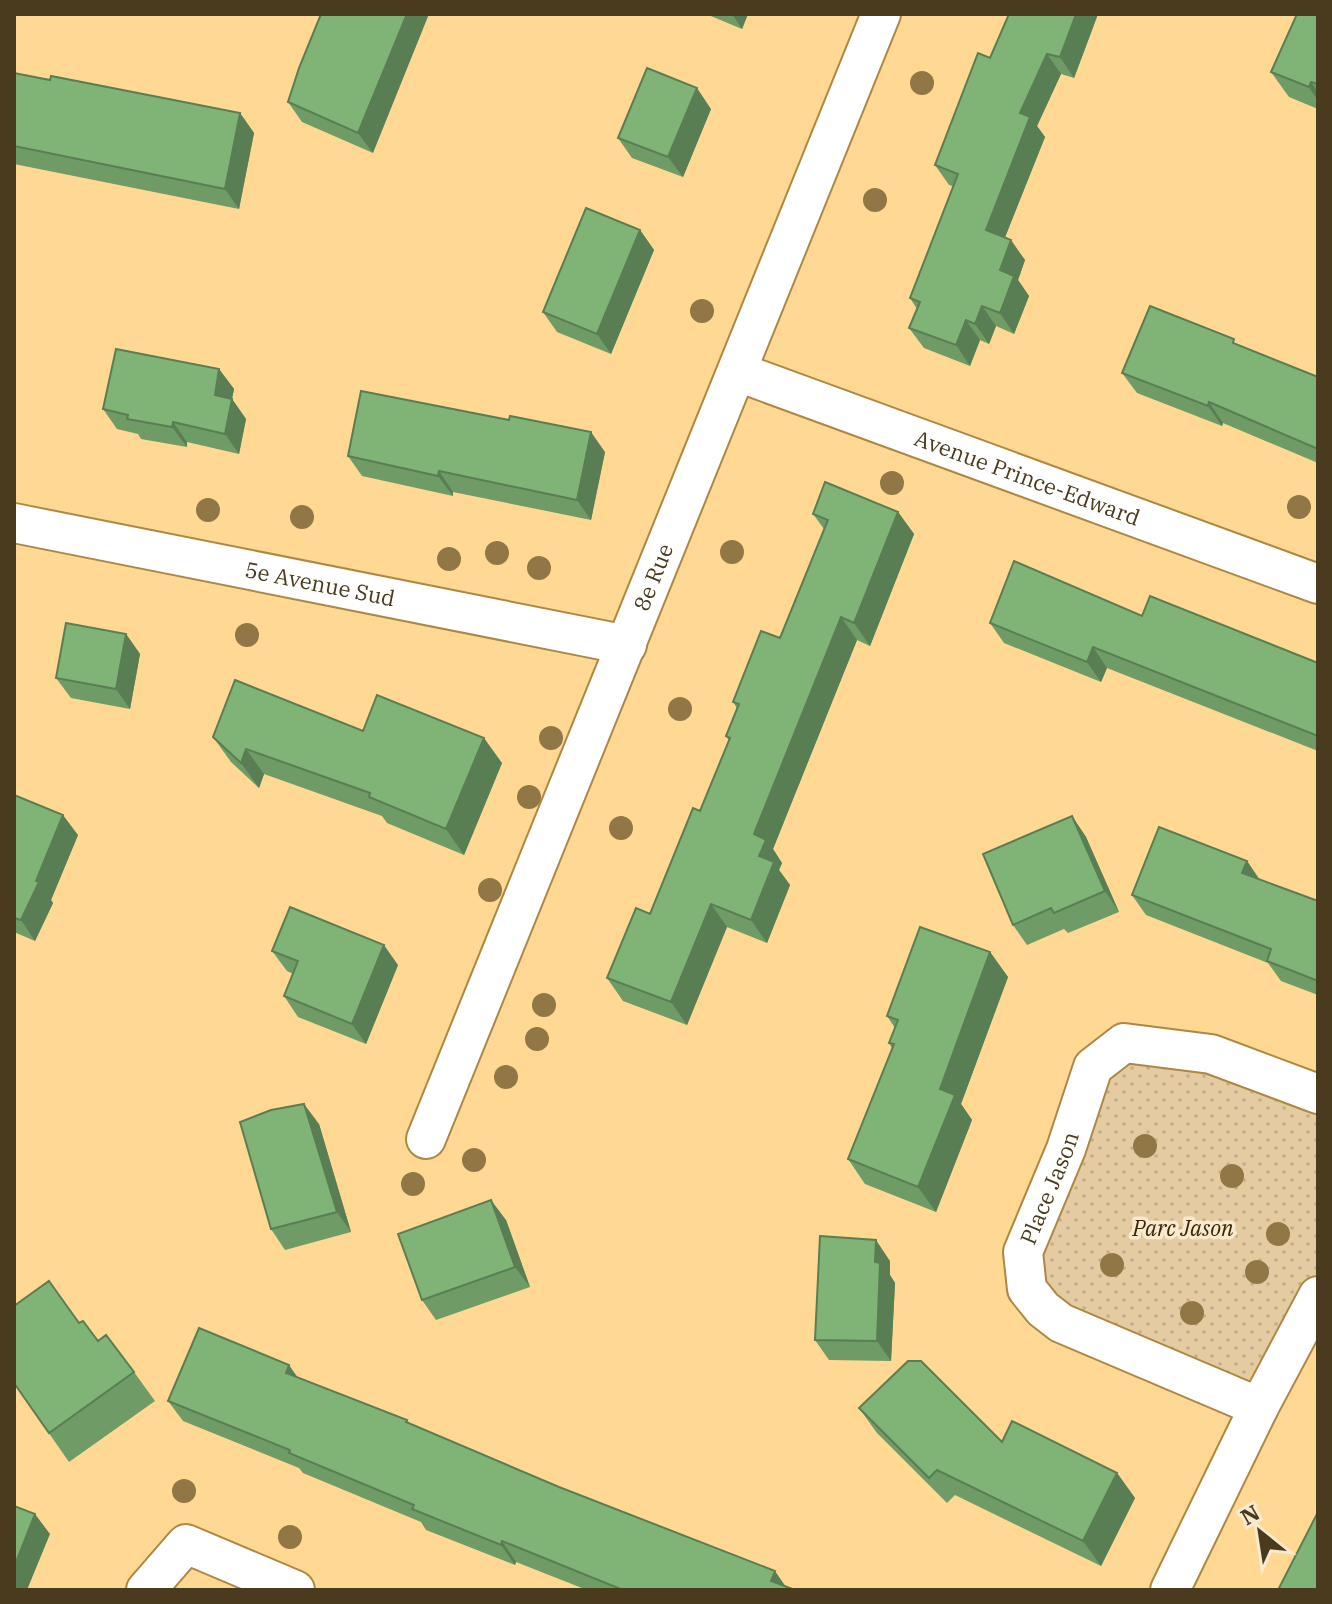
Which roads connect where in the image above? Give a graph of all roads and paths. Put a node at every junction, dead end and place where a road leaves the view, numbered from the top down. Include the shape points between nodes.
1 (881, 14) edge
2 (738, 372) junction
3 (14, 523) edge
4 (1318, 584) edge
5 (627, 645) junction
6 (1318, 1094) edge
7 (426, 1139) dead end
8 (1318, 1296) edge
9 (1259, 1407) junction
10 (146, 1590) edge
11 (295, 1590) edge
12 (1170, 1590) edge

1 - 2 street, 8e Rue
2 - 4 street, Avenue Prince-Edward
2 - 5 street, 8e Rue
3 - 5 street, 5e Avenue Sud
5 - 7 street, 8e Rue
6 - 9 street, Place Jason via 1211,1054 1124,1043 1093,1067 1023,1252 1027,1289 1061,1323
8 - 9 street
9 - 12 street
10 - 11 street via 186,1544

